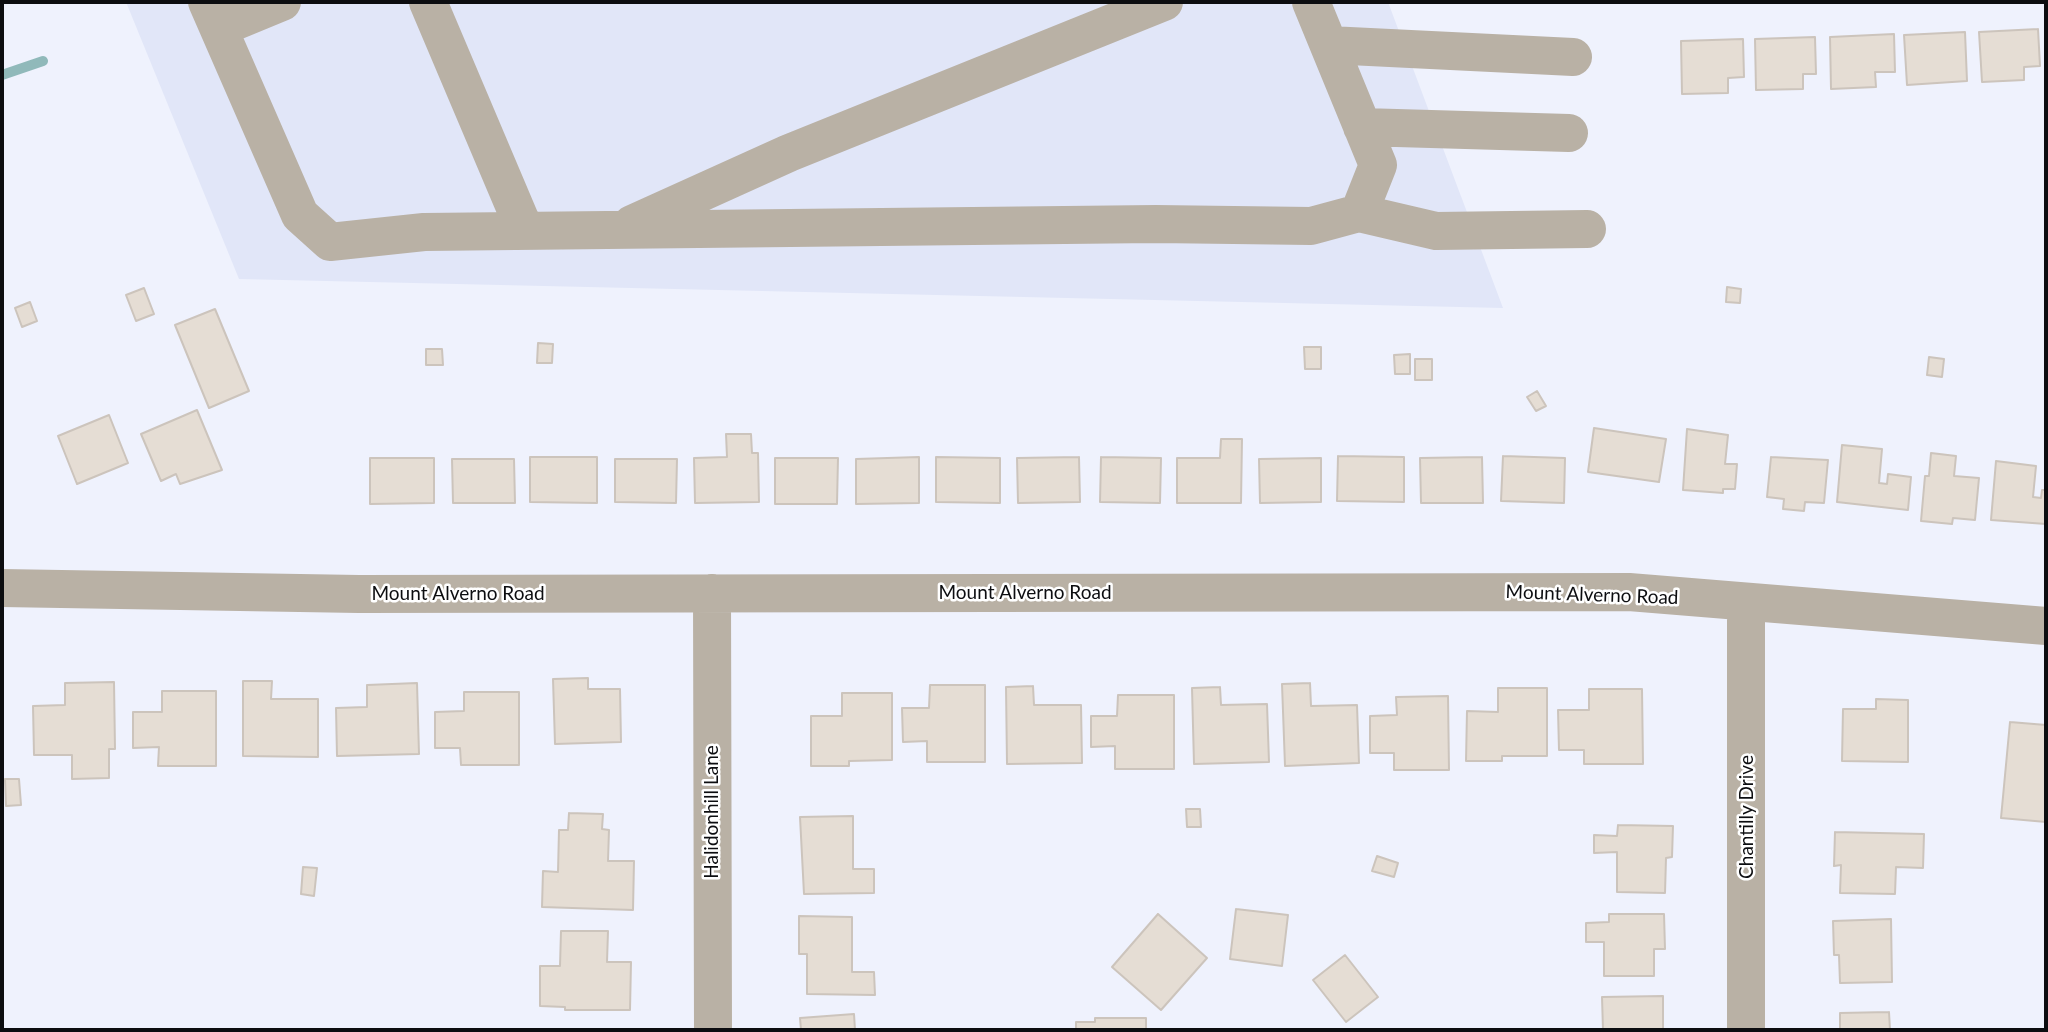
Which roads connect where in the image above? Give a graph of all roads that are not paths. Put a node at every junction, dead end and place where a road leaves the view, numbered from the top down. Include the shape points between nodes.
1 (282, 2) edge
2 (428, 2) edge
3 (1164, 2) edge
4 (1311, 2) edge
5 (213, 15) edge
6 (1329, 46) junction
7 (1573, 57) dead end
8 (1362, 127) junction
9 (1569, 133) dead end
10 (1359, 213) junction
11 (1587, 229) dead end
12 (617, 230) junction
13 (525, 231) junction
14 (2, 588) edge
15 (712, 593) junction
16 (1746, 604) junction
17 (2046, 626) edge
18 (713, 1030) edge
19 (1746, 1030) edge

1 - 5 street
2 - 13 street
3 - 12 street via 789,153
4 - 6 street
5 - 13 street via 300,215 330,242 424,232
6 - 7 street
6 - 8 street
8 - 9 street
8 - 10 street via 1378,165
10 - 11 street via 1436,231
10 - 12 street via 1311,226
12 - 13 street
14 - 15 street, Mount Alverno Road
15 - 16 street, Mount Alverno Road via 1629,592
15 - 18 street, Halidonhill Lane
16 - 17 street, Mount Alverno Road
16 - 19 street, Chantilly Drive

